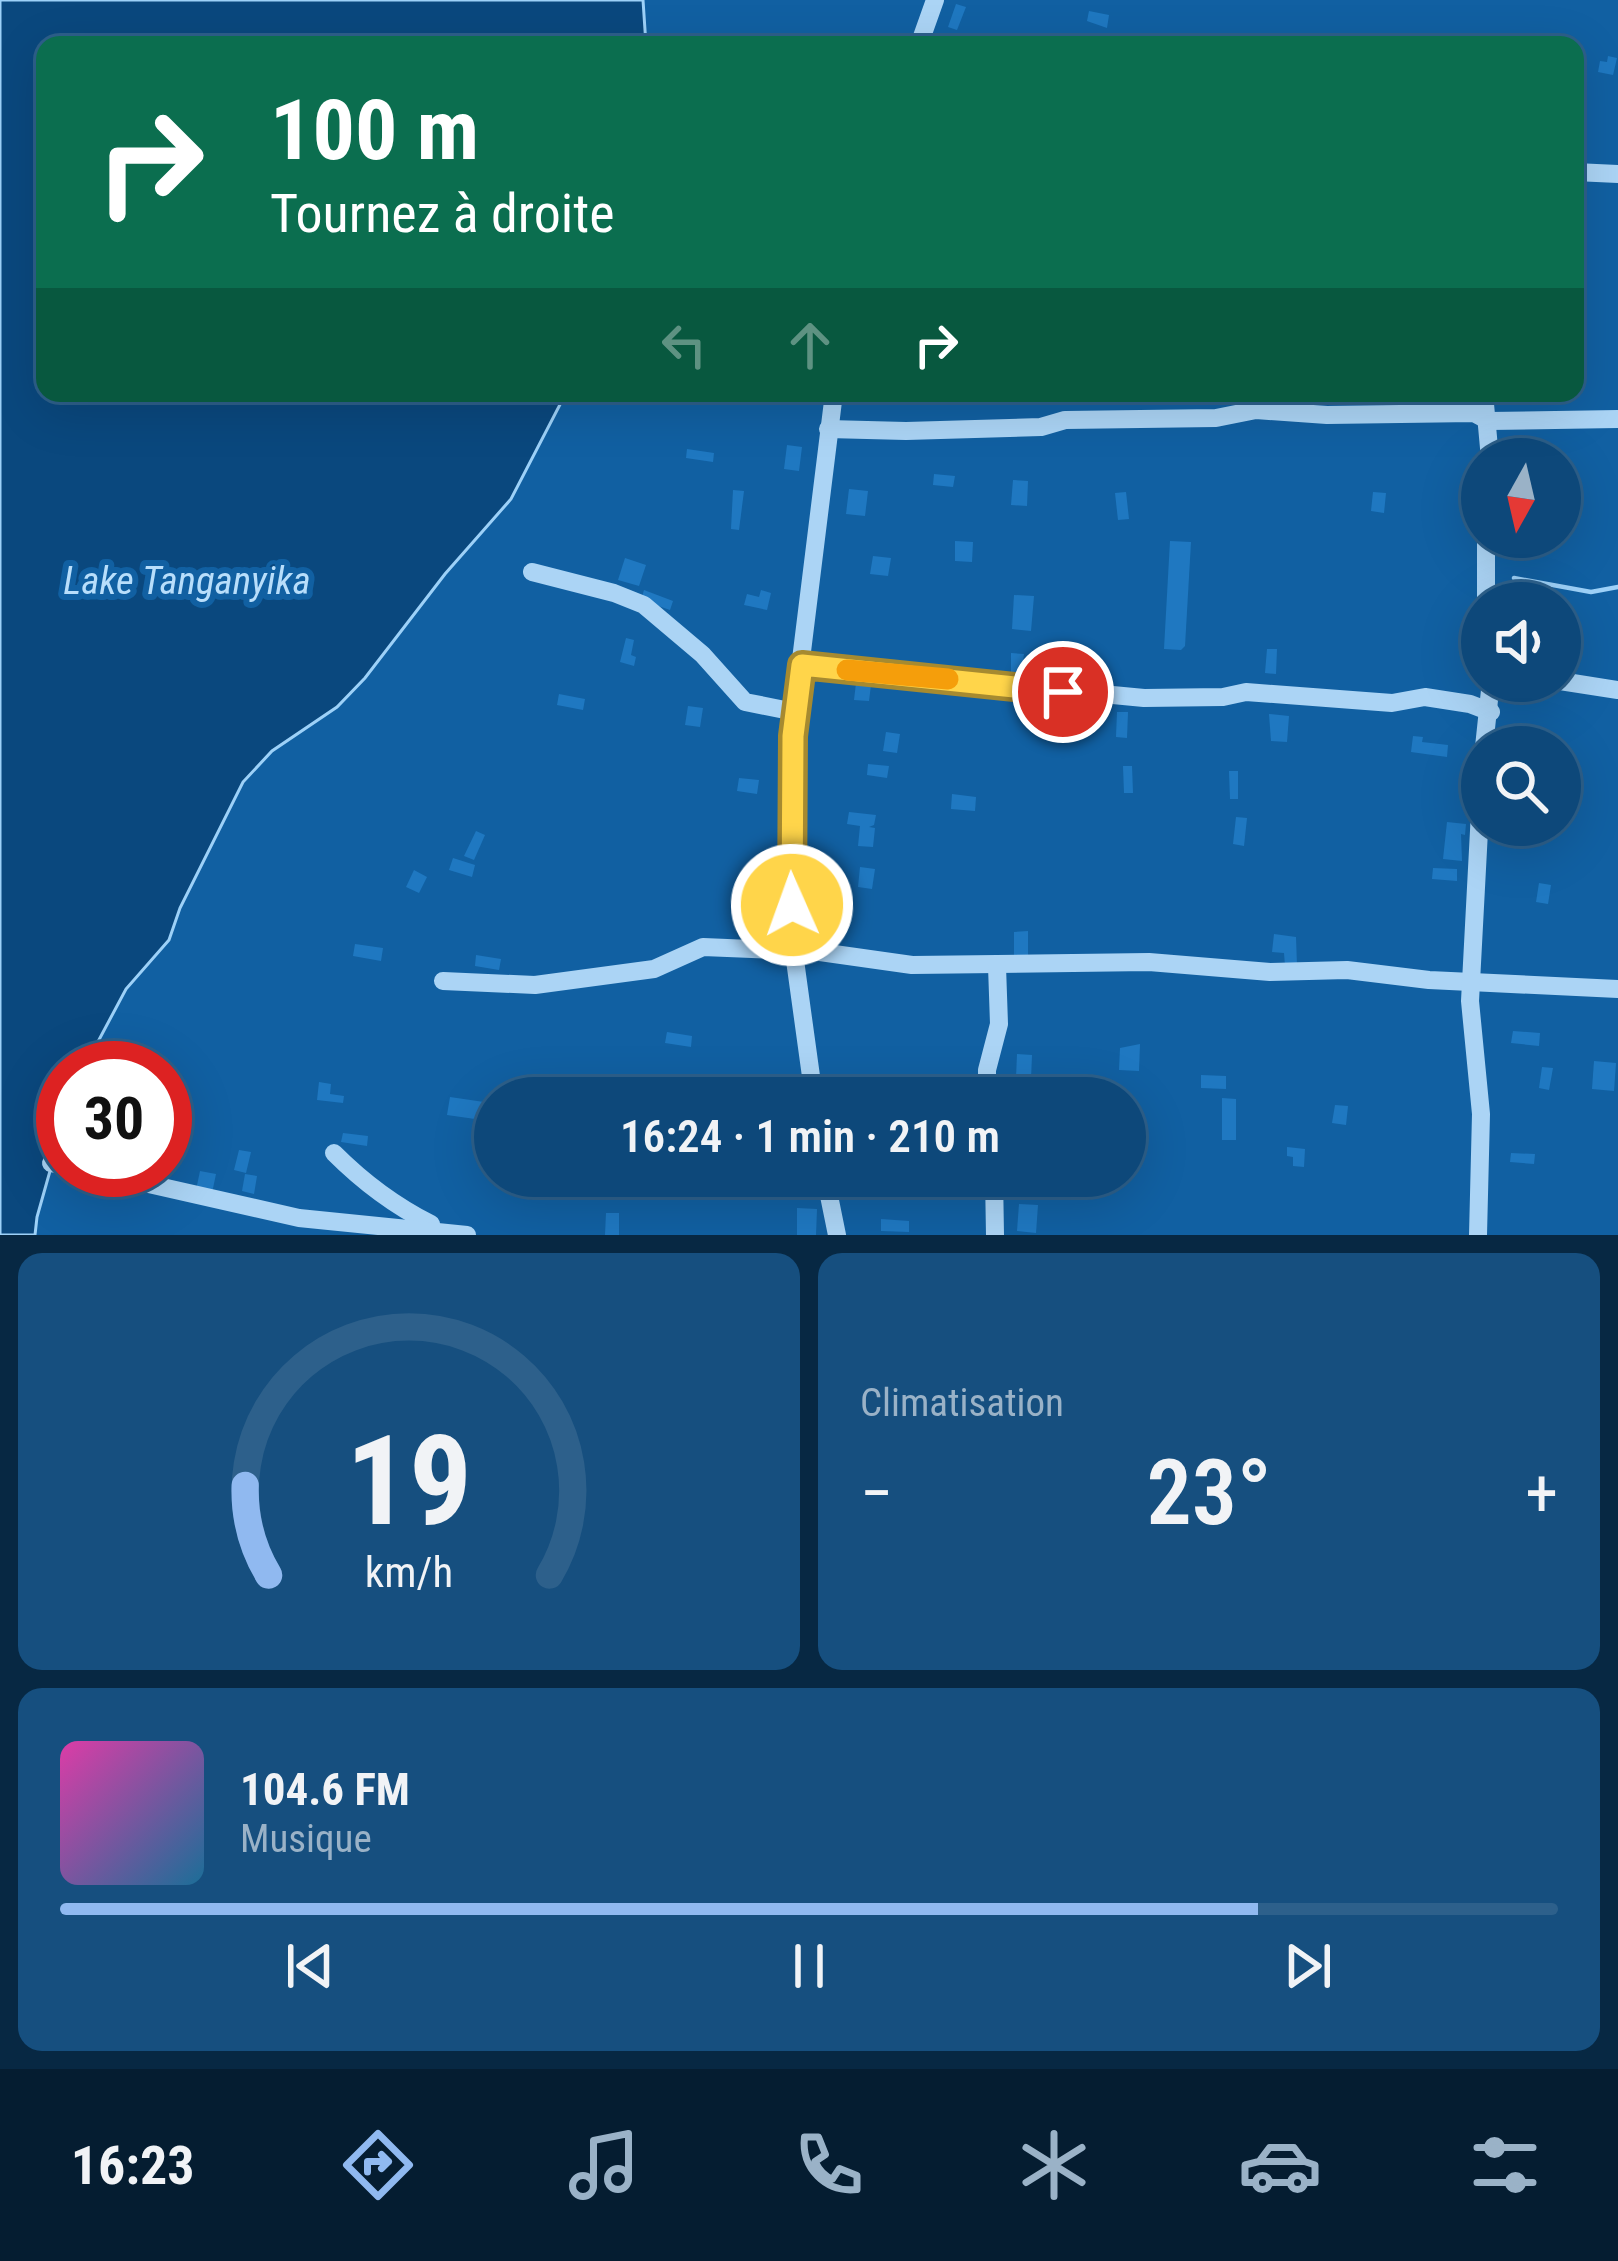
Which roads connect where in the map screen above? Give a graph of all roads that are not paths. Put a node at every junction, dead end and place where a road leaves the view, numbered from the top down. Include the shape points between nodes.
1 (935, 0) edge
2 (922, 36) edge
3 (1584, 172) edge
4 (1618, 174) edge
5 (832, 402) edge
6 (1486, 402) edge
7 (1618, 419) edge
8 (1489, 421) junction
9 (828, 429) junction
10 (1489, 438) edge
11 (532, 572) dead end
12 (802, 665) junction
13 (1581, 684) edge
14 (1618, 690) edge
15 (1491, 702) edge
16 (795, 712) junction
17 (1491, 712) junction
18 (1488, 726) edge
19 (1479, 846) edge
20 (794, 952) junction
21 (998, 966) junction
22 (1472, 980) junction
23 (443, 981) dead end
24 (1618, 988) edge
25 (811, 1077) edge
26 (987, 1077) edge
27 (334, 1154) dead end
28 (192, 1194) edge
29 (829, 1197) edge
30 (994, 1197) edge
31 (446, 1232) junction
32 (467, 1235) edge
33 (837, 1235) edge
34 (995, 1235) edge
35 (1478, 1235) edge

1 - 2 street
3 - 4 street
5 - 9 street
6 - 8 street
7 - 8 street
8 - 9 street via 1474,413 1256,410 1041,428
8 - 10 street
9 - 12 street
11 - 16 street via 644,605 746,702
12 - 16 street
12 - 17 street via 1144,698 1425,697
13 - 14 street
15 - 17 street
16 - 20 street
17 - 18 street
19 - 22 street
20 - 21 street
20 - 23 street via 703,946 654,969 535,985
20 - 25 street
21 - 22 street via 1149,962
21 - 26 street via 999,1024
22 - 24 street
22 - 35 street
27 - 31 street via 401,1209
28 - 31 street via 299,1218
29 - 33 street
30 - 34 street
31 - 32 street

